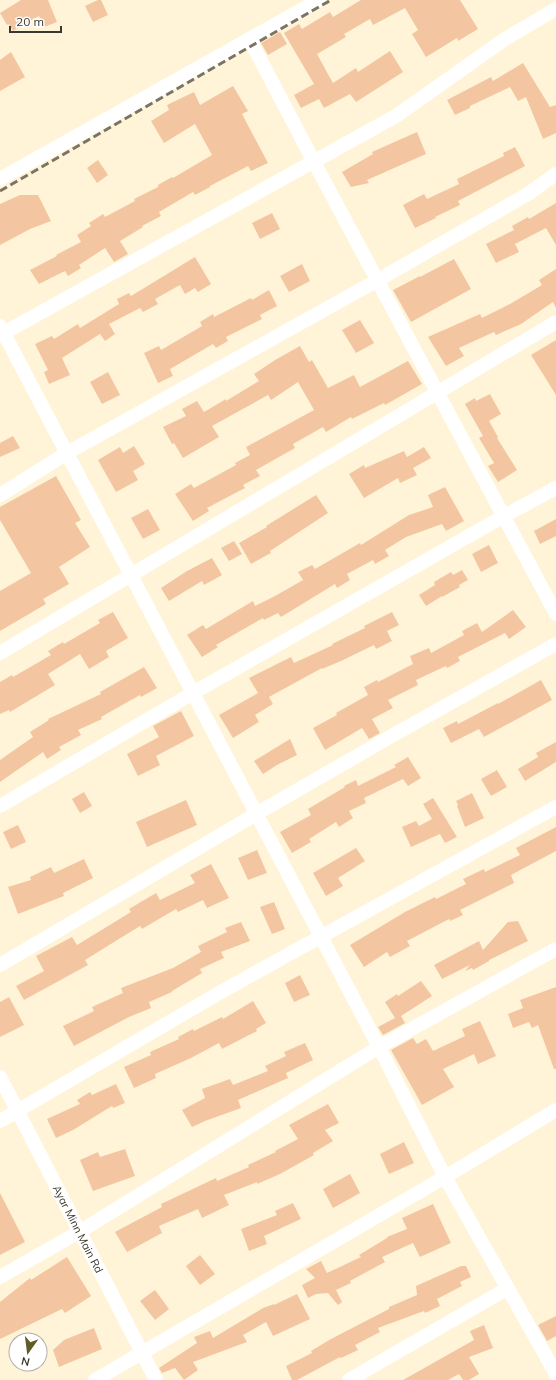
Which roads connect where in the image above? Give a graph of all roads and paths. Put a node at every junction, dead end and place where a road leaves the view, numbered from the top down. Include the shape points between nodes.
1 (319, 0) edge
2 (556, 9) edge
3 (250, 40) junction
4 (314, 162) junction
5 (556, 174) edge
6 (0, 179) edge
7 (378, 280) junction
8 (556, 322) edge
9 (1, 331) edge
10 (438, 391) junction
11 (67, 453) junction
12 (556, 488) edge
13 (0, 495) edge
14 (504, 516) junction
15 (130, 575) junction
16 (556, 614) edge
17 (556, 644) edge
18 (0, 653) edge
19 (193, 693) junction
20 (0, 806) edge
21 (556, 807) edge
22 (256, 814) junction
23 (321, 937) junction
24 (556, 949) edge
25 (0, 965) edge
26 (379, 1047) junction
27 (0, 1078) edge
28 (556, 1110) edge
29 (17, 1111) junction
30 (0, 1121) edge
31 (445, 1177) junction
32 (79, 1232) junction
33 (0, 1277) edge
34 (508, 1288) junction
35 (142, 1353) junction
36 (556, 1374) edge
37 (95, 1380) edge
38 (156, 1380) edge
39 (349, 1380) edge

1 - 3 street
2 - 4 street via 505,39 396,116
3 - 4 street
3 - 6 street
4 - 7 street
4 - 9 street
5 - 7 street via 528,194
7 - 10 street
7 - 11 street
8 - 10 street
9 - 11 street
10 - 14 street
10 - 15 street
11 - 13 street
11 - 15 street
12 - 14 street
14 - 16 street
14 - 19 street
15 - 18 street
15 - 19 street
17 - 22 street
19 - 20 street
19 - 22 street
21 - 23 street
22 - 23 street
22 - 25 street
23 - 26 street
23 - 29 street via 226,989
24 - 26 street
26 - 31 street
26 - 32 street
27 - 29 street, Ayar Minn Main Rd
28 - 31 street
29 - 30 street
29 - 32 street, Ayar Minn Main Rd
31 - 34 street
31 - 35 street
32 - 33 street
32 - 35 street, Ayar Minn Main Rd
34 - 36 street
34 - 39 street
35 - 37 street
35 - 38 street, Ayar Minn Main Rd

